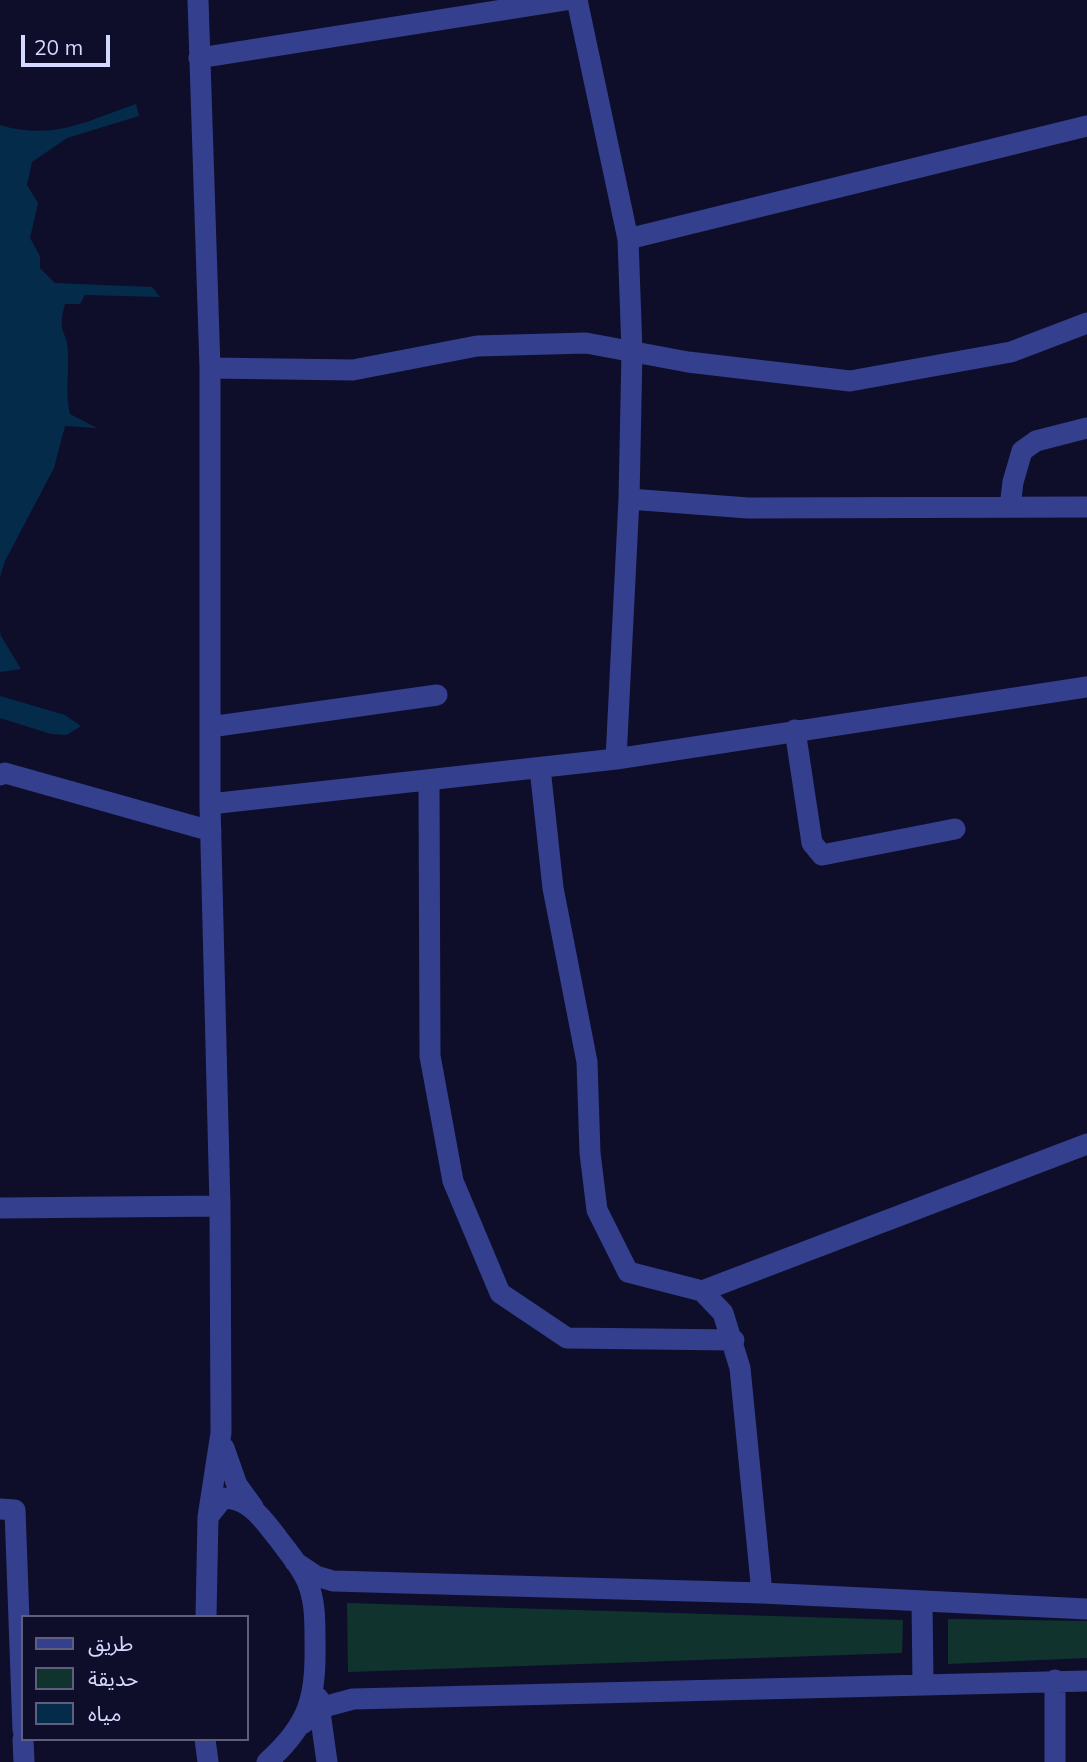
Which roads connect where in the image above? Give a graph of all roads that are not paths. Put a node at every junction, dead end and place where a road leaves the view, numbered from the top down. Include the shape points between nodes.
1 (198, 0) edge
2 (566, 0) edge
3 (577, 0) edge
4 (199, 58) junction
5 (1087, 127) edge
6 (628, 239) junction
7 (1087, 323) edge
8 (632, 351) junction
9 (210, 368) junction
10 (1087, 428) edge
11 (629, 499) junction
12 (1087, 507) edge
13 (1010, 508) junction
14 (1087, 687) edge
15 (437, 695) dead end
16 (210, 727) junction
17 (795, 730) junction
18 (616, 759) junction
19 (540, 768) junction
20 (0, 775) edge
21 (429, 780) junction
22 (210, 804) junction
23 (955, 830) dead end
24 (211, 831) junction
25 (1087, 1144) edge
26 (220, 1206) junction
27 (0, 1208) edge
28 (702, 1291) junction
29 (734, 1340) junction
30 (221, 1433) junction
31 (0, 1509) edge
32 (258, 1514) junction
33 (208, 1517) junction
34 (295, 1562) junction
35 (762, 1593) junction
36 (922, 1601) junction
37 (1087, 1609) edge
38 (206, 1615) edge
39 (21, 1646) edge
40 (316, 1678) junction
41 (1055, 1680) junction
42 (1087, 1681) edge
43 (923, 1683) junction
44 (320, 1710) junction
45 (302, 1724) junction
46 (23, 1741) edge
47 (205, 1741) edge
48 (24, 1762) edge
49 (208, 1762) edge
50 (267, 1762) edge
51 (327, 1762) edge
52 (1055, 1762) edge

1 - 4 street
2 - 4 street
3 - 6 street
4 - 9 street
5 - 6 street
6 - 8 street
7 - 8 street via 1011,352 850,381
8 - 9 street via 586,343 477,346 353,370
8 - 11 street
9 - 16 street
10 - 13 street via 1022,451
11 - 13 street via 748,508
11 - 18 street
12 - 13 street
14 - 17 street
15 - 16 street
16 - 22 street
17 - 18 street
17 - 23 street via 812,843 822,855
18 - 19 street
19 - 21 street
19 - 28 street via 553,888 587,1062 597,1210 628,1272
20 - 24 street
21 - 22 street
21 - 29 street via 430,1056 453,1181 500,1293 567,1339
22 - 24 street
24 - 26 street
25 - 28 street
26 - 27 street
26 - 30 street
28 - 29 street via 723,1313
29 - 35 street
30 - 32 street via 228,1468
30 - 33 street
31 - 39 street via 15,1510
32 - 33 street via 244,1502 223,1498
32 - 34 street
33 - 38 street
34 - 35 street via 333,1581
34 - 40 street via 312,1594
35 - 36 street
36 - 37 street
36 - 43 street
40 - 44 street
40 - 45 street
41 - 42 street
41 - 43 street
41 - 52 street
43 - 44 street via 353,1699
44 - 45 street
44 - 51 street
45 - 50 street
46 - 48 street
47 - 49 street

